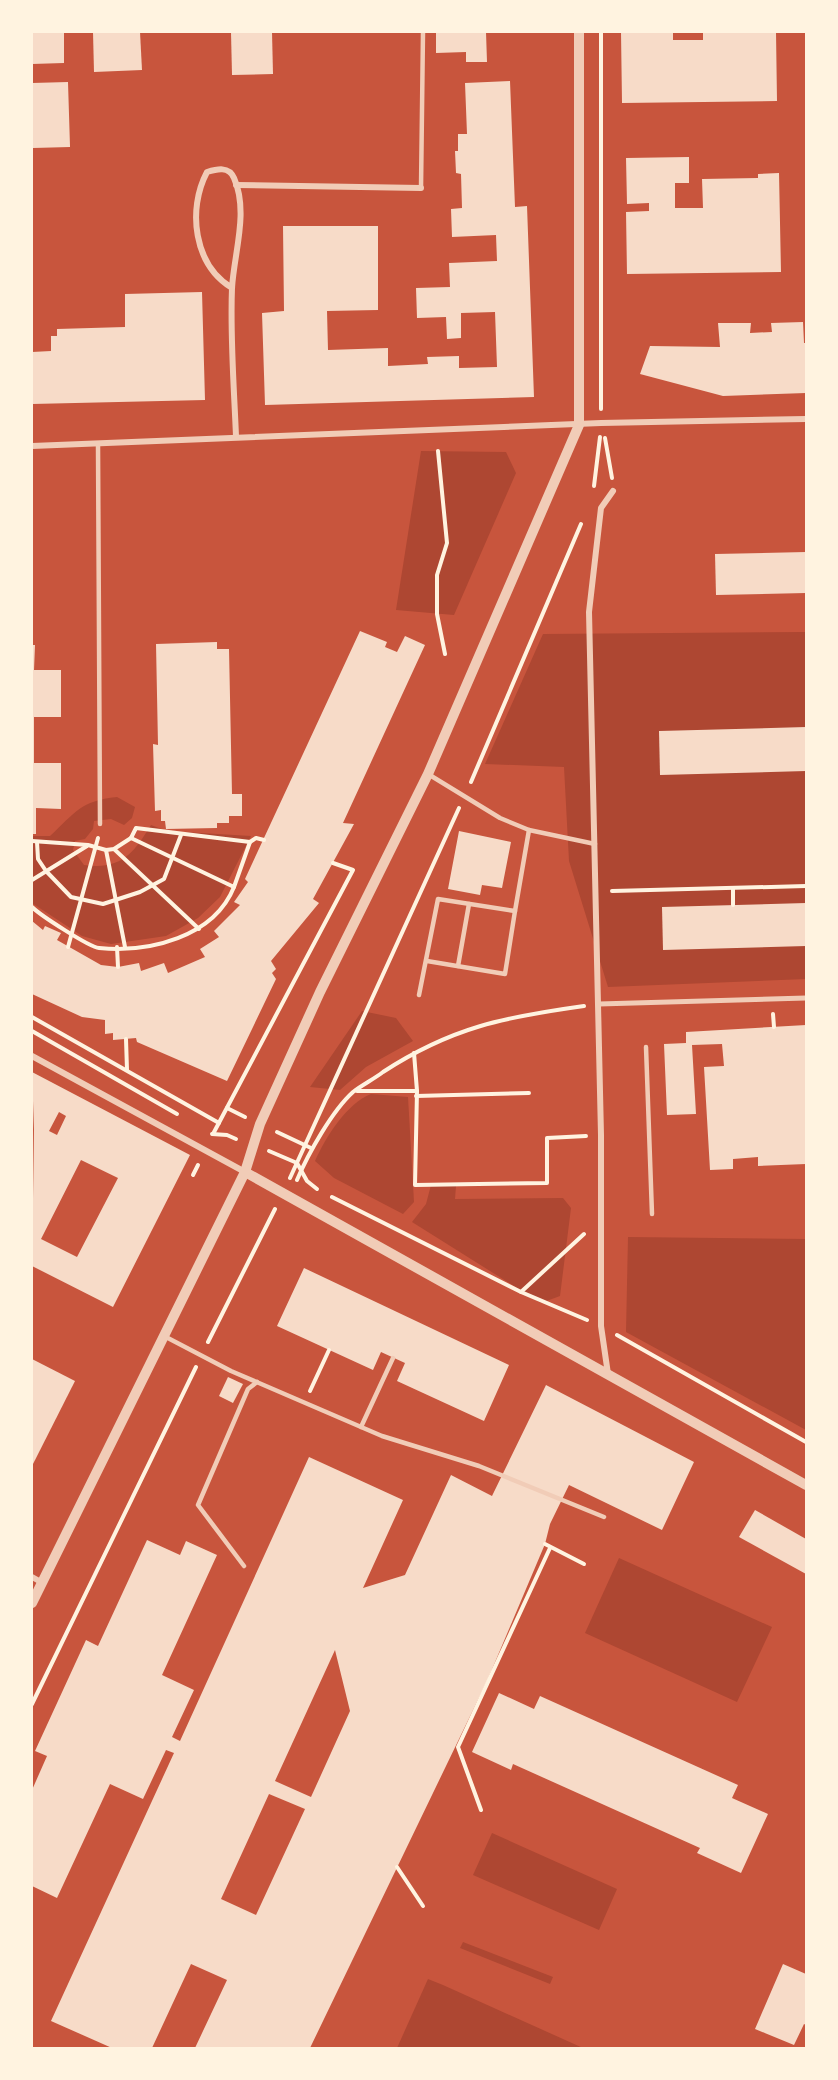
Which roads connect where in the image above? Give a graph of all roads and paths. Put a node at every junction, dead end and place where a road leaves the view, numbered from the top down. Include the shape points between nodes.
1 (423, 32) edge
2 (579, 32) edge
3 (236, 185) junction
4 (422, 188) joint
5 (232, 288) junction
6 (807, 419) edge
7 (602, 423) junction
8 (579, 425) junction
9 (236, 436) junction
10 (98, 444) junction
11 (32, 446) edge
12 (438, 452) dead end
13 (613, 490) joint
14 (445, 654) dead end
15 (428, 774) junction
16 (100, 824) joint
17 (529, 830) junction
18 (181, 835) junction
19 (131, 838) junction
20 (264, 840) dead end
21 (34, 842) edge
22 (250, 842) junction
23 (595, 844) junction
24 (88, 845) junction
25 (96, 849) junction
26 (114, 849) junction
27 (106, 850) junction
28 (173, 860) junction
29 (333, 863) dead end
30 (46, 871) junction
31 (32, 880) edge
32 (152, 885) junction
33 (807, 886) edge
34 (234, 887) junction
35 (734, 888) junction
36 (596, 892) junction
37 (81, 899) junction
38 (117, 901) junction
39 (468, 904) junction
40 (733, 905) dead end
41 (32, 908) edge
42 (515, 911) junction
43 (199, 929) junction
44 (72, 933) junction
45 (68, 947) dead end
46 (117, 947) junction
47 (125, 947) junction
48 (427, 961) junction
49 (458, 966) junction
50 (118, 967) dead end
51 (419, 994) dead end
52 (807, 998) edge
53 (599, 1005) junction
54 (32, 1017) edge
55 (32, 1031) edge
56 (126, 1039) dead end
57 (646, 1047) dead end
58 (414, 1053) junction
59 (32, 1056) edge
60 (127, 1071) junction
61 (356, 1091) junction
62 (416, 1093) junction
63 (529, 1093) dead end
64 (183, 1117) dead end
65 (219, 1123) junction
66 (203, 1129) dead end
67 (213, 1134) junction
68 (601, 1135) junction
69 (253, 1147) junction
70 (205, 1151) junction
71 (302, 1169) junction
72 (245, 1172) junction
73 (193, 1175) dead end
74 (319, 1190) dead end
75 (330, 1196) dead end
76 (290, 1198) junction
77 (652, 1214) dead end
78 (603, 1216) junction
79 (521, 1293) junction
80 (602, 1326) junction
81 (164, 1336) junction
82 (329, 1350) dead end
83 (393, 1358) dead end
84 (608, 1374) junction
85 (316, 1377) dead end
86 (256, 1382) junction
87 (361, 1427) junction
88 (807, 1442) edge
89 (807, 1485) edge
90 (604, 1517) dead end
91 (545, 1544) dead end
92 (550, 1548) junction
93 (584, 1564) dead end
94 (244, 1566) dead end
95 (36, 1579) edge
96 (32, 1603) edge
97 (481, 1810) dead end
98 (397, 1867) dead end
99 (423, 1906) dead end

1 - 4 lane
2 - 8 street
3 - 4 street
3 - 5 street via 240,228
3 - 5 street via 228,171 207,172 196,204 204,258 216,277
5 - 9 street
6 - 7 street
7 - 8 street
7 - 13 path
8 - 9 street
8 - 15 street
9 - 10 street
10 - 11 street
10 - 16 lane
12 - 14 path via 447,543 437,575 437,614
13 - 23 street via 601,508 589,612
15 - 17 lane via 500,818
15 - 69 street via 320,992
16 - 25 path
17 - 23 lane
17 - 42 lane
18 - 19 path via 136,828
18 - 22 path
18 - 28 path
19 - 26 path
19 - 28 path
20 - 22 path via 256,838
21 - 24 path
21 - 30 path
22 - 34 path
23 - 36 street
24 - 25 path
24 - 30 path
25 - 27 path
25 - 37 path
26 - 27 path
26 - 32 path
27 - 38 path
28 - 32 path via 164,879
28 - 34 path
29 - 65 path via 353,870
30 - 31 path
30 - 37 path via 71,897
32 - 38 path
32 - 43 path
33 - 35 path
34 - 43 path via 229,899
35 - 36 path
35 - 40 path
36 - 53 street
37 - 38 path via 103,904
37 - 44 path
38 - 47 path
39 - 42 lane
39 - 48 lane via 438,899
39 - 49 lane
41 - 44 path
42 - 49 lane via 505,974
43 - 47 path via 188,936
44 - 45 path
44 - 46 path via 97,948
46 - 47 path
46 - 50 path
48 - 49 lane
48 - 51 lane
52 - 53 street
53 - 58 path via 519,1015 471,1027
53 - 68 street
54 - 60 path
55 - 64 path
56 - 60 path
57 - 77 lane
58 - 61 path
58 - 62 path
59 - 70 street
60 - 65 path
61 - 62 path
61 - 71 path via 311,1148
62 - 63 path
62 - 68 path via 415,1185 547,1183 547,1138
65 - 67 path
66 - 67 path
67 - 69 path via 227,1135
67 - 70 path
68 - 78 street
69 - 71 path via 290,1158
69 - 72 street
70 - 72 street
70 - 73 path
71 - 74 path via 307,1181
71 - 76 path
72 - 76 street
72 - 81 street
75 - 79 path
76 - 84 street
78 - 79 path
78 - 80 street
79 - 80 path
80 - 84 street
80 - 88 path
81 - 86 lane
81 - 95 street
82 - 85 path
83 - 87 lane
84 - 89 street
86 - 87 lane
86 - 94 lane via 248,1389 198,1505
87 - 90 lane via 479,1466
91 - 92 path
92 - 93 path
92 - 97 path via 458,1747
95 - 96 street
98 - 99 path

